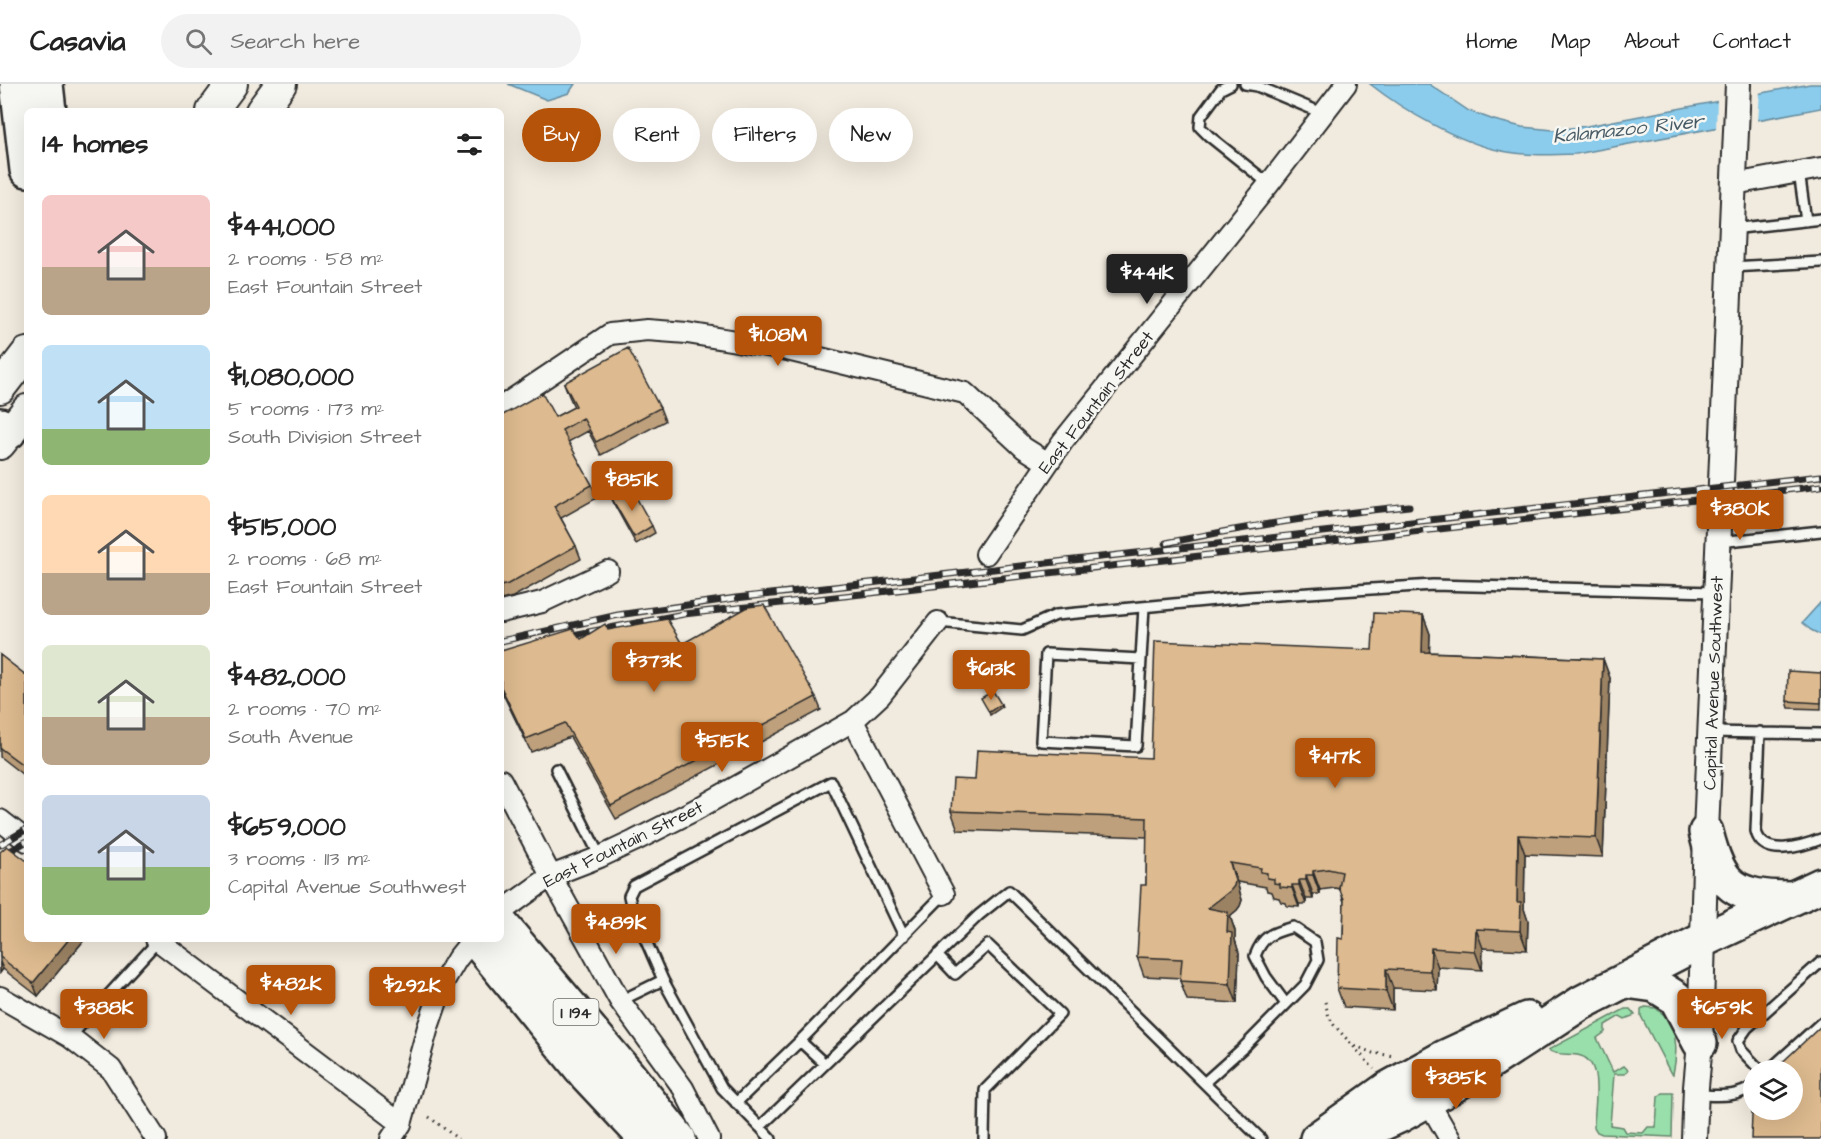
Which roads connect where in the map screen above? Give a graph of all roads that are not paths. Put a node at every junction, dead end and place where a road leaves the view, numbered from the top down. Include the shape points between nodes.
1 (16, 84) edge
2 (45, 84) edge
3 (232, 84) edge
4 (281, 84) edge
5 (1231, 84) edge
6 (1245, 84) edge
7 (1346, 84) edge
8 (1738, 86) edge
9 (49, 108) edge
10 (214, 108) edge
11 (263, 108) edge
12 (1322, 113) junction
13 (0, 115) edge
14 (24, 148) edge
15 (24, 166) edge
16 (1821, 168) edge
17 (1799, 172) junction
18 (1269, 184) junction
19 (1734, 184) junction
20 (1821, 219) edge
21 (1806, 221) junction
22 (1732, 229) junction
23 (1821, 262) edge
24 (1730, 267) junction
25 (24, 357) edge
26 (0, 388) edge
27 (504, 404) edge
28 (1048, 463) junction
29 (1821, 531) edge
30 (1719, 542) junction
31 (986, 554) dead end
32 (608, 571) dead end
33 (1716, 592) junction
34 (1144, 607) junction
35 (504, 611) edge
36 (938, 622) joint
37 (1141, 659) junction
38 (852, 721) junction
39 (1710, 732) junction
40 (1760, 732) junction
41 (1821, 734) edge
42 (556, 769) dead end
43 (504, 786) edge
44 (0, 820) edge
45 (1706, 832) junction
46 (24, 839) edge
47 (1821, 839) edge
48 (600, 857) junction
49 (551, 876) junction
50 (1807, 891) edge
51 (944, 894) joint
52 (504, 910) edge
53 (904, 936) junction
54 (1704, 940) junction
55 (155, 942) edge
56 (159, 942) edge
57 (471, 942) edge
58 (486, 942) edge
59 (509, 948) edge
60 (937, 955) junction
61 (1821, 962) edge
62 (663, 980) junction
63 (1626, 981) junction
64 (0, 997) edge
65 (620, 1001) junction
66 (1287, 1004) junction
67 (1821, 1023) edge
68 (70, 1037) junction
69 (800, 1041) junction
70 (1700, 1043) junction
71 (1751, 1060) edge
72 (1780, 1060) edge
73 (825, 1064) junction
74 (587, 1076) junction
75 (1413, 1077) junction
76 (1205, 1082) junction
77 (1743, 1092) edge
78 (1696, 1095) junction
79 (736, 1103) junction
80 (760, 1127) junction
81 (396, 1132) edge
82 (156, 1139) edge
83 (618, 1139) edge
84 (646, 1139) edge
85 (679, 1139) edge
86 (710, 1139) edge
87 (771, 1139) edge
88 (984, 1139) edge
89 (1261, 1139) edge
90 (1317, 1139) edge
91 (1348, 1139) edge
92 (1450, 1139) edge
93 (1694, 1139) edge

1 - 14 highway
2 - 9 highway
3 - 10 main road
4 - 11 main road
5 - 18 lane via 1221,88 1201,116 1200,127
6 - 12 lane
7 - 12 street, East Fountain Street
8 - 19 street, Capital Avenue Southwest
12 - 18 street, East Fountain Street
13 - 15 highway
16 - 17 street
17 - 19 street
17 - 21 lane
18 - 28 street, East Fountain Street
19 - 22 street, Capital Avenue Southwest
20 - 21 lane
21 - 22 lane
22 - 24 street, Capital Avenue Southwest
23 - 24 lane
24 - 30 street, Capital Avenue Southwest
25 - 26 main road
27 - 28 street via 610,334 647,330 687,333 780,348 965,393 1024,448
28 - 31 street, East Fountain Street
29 - 30 lane
30 - 33 street, Capital Avenue Southwest
32 - 35 street via 542,602
33 - 34 lane via 1433,585
33 - 39 street, Capital Avenue Southwest
34 - 36 lane via 1056,615 1022,630
34 - 37 lane
36 - 38 street, East Fountain Street via 880,696
37 - 37 lane via 1136,746 1041,741 1046,654
38 - 48 street, East Fountain Street via 695,810
38 - 51 street
39 - 40 lane
39 - 45 street, Capital Avenue Southwest
40 - 41 lane
40 - 47 lane via 1757,837 1762,844 1775,848
42 - 48 lane
43 - 49 street
44 - 46 street
45 - 50 highway via 1713,857 1730,885 1747,894 1768,898
45 - 54 street, Capital Avenue Southwest
48 - 49 street, East Fountain Street
49 - 52 street, East Fountain Street
49 - 65 street
50 - 54 highway
51 - 53 lane
53 - 62 lane via 831,782 634,886 628,896 632,909
53 - 69 lane
54 - 63 highway
54 - 70 street, Capital Avenue Southwest
55 - 68 lane
56 - 81 street
57 - 81 street via 444,981
58 - 59 highway, I 194
59 - 74 highway, I 194
59 - 85 highway, I 194 via 630,1077
60 - 73 lane
60 - 76 lane via 1010,891
60 - 88 lane via 955,974 988,945 1060,1014 985,1090
61 - 71 lane via 1740,1036 1741,1050
62 - 65 lane
62 - 79 lane via 722,1088
63 - 70 highway via 1655,985 1676,998
63 - 75 highway via 1581,1003 1511,1049
64 - 68 street
65 - 86 street via 684,1088
66 - 66 lane via 1305,985 1318,960 1315,942 1293,927 1272,933 1260,943 1255,956
66 - 76 lane
67 - 72 lane
68 - 82 street via 111,1069
69 - 73 lane
69 - 79 lane
70 - 78 street, Capital Avenue Southwest
73 - 80 lane
74 - 83 highway
74 - 84 highway, I 194
75 - 90 highway via 1387,1089
75 - 91 highway via 1399,1116
75 - 92 street
76 - 89 lane
77 - 78 lane
78 - 93 street, Capital Avenue Southwest
79 - 80 lane
80 - 87 lane

